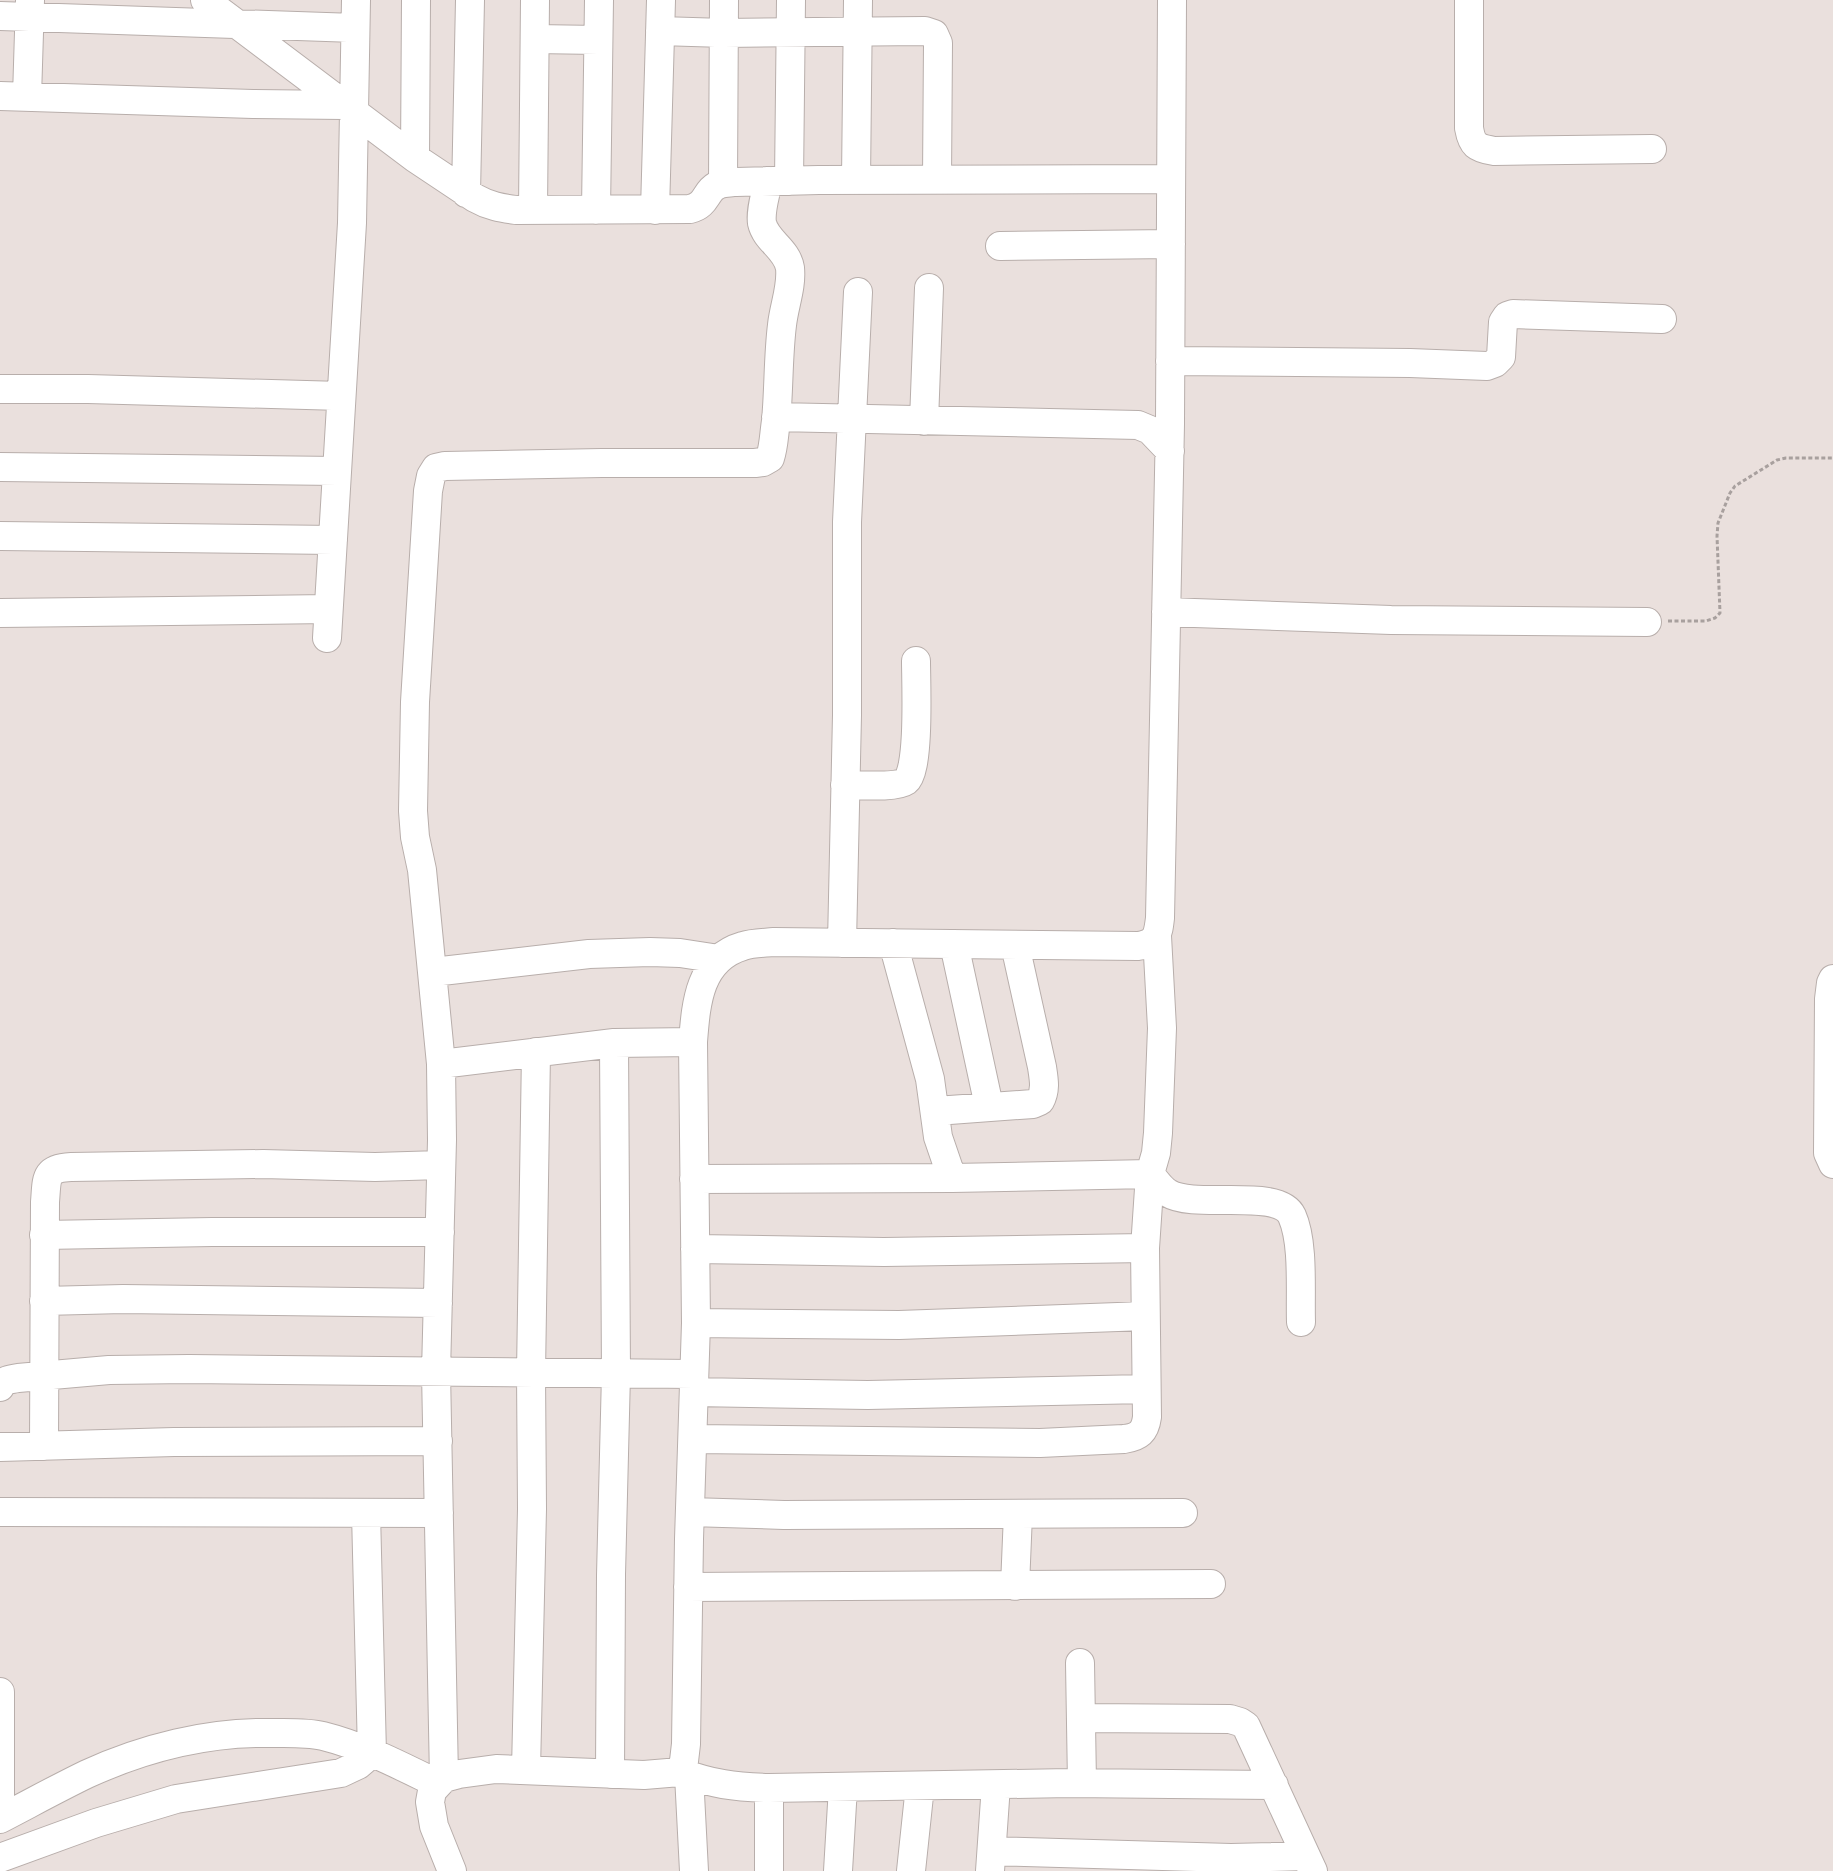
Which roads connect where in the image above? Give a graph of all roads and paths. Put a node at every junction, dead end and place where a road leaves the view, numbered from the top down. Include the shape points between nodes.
1 (205, 0) edge
2 (356, 0) edge
3 (416, 0) edge
4 (470, 0) edge
5 (535, 0) edge
6 (599, 0) edge
7 (661, 0) edge
8 (724, 0) edge
9 (791, 0) edge
10 (858, 0) edge
11 (1172, 0) edge
12 (1468, 0) edge
13 (30, 9) edge
14 (0, 16) edge
15 (236, 24) junction
16 (355, 28) junction
17 (660, 31) junction
18 (857, 32) junction
19 (724, 33) junction
20 (791, 33) junction
21 (535, 38) junction
22 (598, 40) junction
23 (0, 96) edge
24 (27, 97) junction
25 (349, 109) junction
26 (1652, 149) dead end
27 (415, 158) junction
28 (1171, 179) junction
29 (856, 180) junction
30 (937, 180) junction
31 (778, 181) junction
32 (723, 183) junction
33 (466, 193) junction
34 (533, 210) junction
35 (596, 210) junction
36 (655, 210) junction
37 (1171, 244) junction
38 (1000, 246) dead end
39 (929, 288) dead end
40 (858, 292) dead end
41 (1662, 319) dead end
42 (1170, 361) junction
43 (0, 389) edge
44 (342, 396) junction
45 (776, 417) junction
46 (852, 419) junction
47 (924, 421) junction
48 (1170, 451) junction
49 (1833, 458) edge
50 (0, 467) edge
51 (337, 471) junction
52 (0, 536) edge
53 (333, 540) junction
54 (328, 609) junction
55 (1166, 612) junction
56 (0, 613) edge
57 (1647, 622) joint
58 (327, 638) dead end
59 (916, 660) dead end
60 (845, 785) junction
61 (1157, 936) junction
62 (842, 943) junction
63 (893, 944) junction
64 (954, 944) junction
65 (1015, 945) junction
66 (718, 959) junction
67 (433, 972) junction
68 (1833, 979) edge
69 (693, 1042) junction
70 (614, 1043) junction
71 (1831, 1045) edge
72 (536, 1052) junction
73 (441, 1064) junction
74 (989, 1106) junction
75 (936, 1111) junction
76 (1833, 1164) edge
77 (441, 1165) junction
78 (1150, 1174) junction
79 (952, 1178) junction
80 (694, 1179) junction
81 (440, 1232) junction
82 (44, 1235) junction
83 (1145, 1248) junction
84 (695, 1249) junction
85 (44, 1301) junction
86 (438, 1303) junction
87 (1145, 1316) junction
88 (1301, 1322) dead end
89 (696, 1323) junction
90 (436, 1372) junction
91 (531, 1373) junction
92 (616, 1374) junction
93 (43, 1376) junction
94 (694, 1383) junction
95 (0, 1387) edge
96 (1146, 1389) junction
97 (692, 1439) junction
98 (438, 1442) junction
99 (44, 1446) junction
100 (0, 1447) edge
101 (0, 1512) edge
102 (690, 1512) junction
103 (366, 1513) junction
104 (438, 1513) junction
105 (1183, 1513) dead end
106 (1018, 1514) junction
107 (1211, 1584) dead end
108 (1015, 1586) junction
109 (688, 1587) junction
110 (1080, 1663) dead end
111 (0, 1692) edge
112 (1081, 1718) junction
113 (372, 1753) junction
114 (526, 1770) junction
115 (610, 1774) junction
116 (684, 1774) junction
117 (441, 1781) junction
118 (1082, 1783) junction
119 (996, 1785) junction
120 (1274, 1785) junction
121 (920, 1786) junction
122 (842, 1787) junction
123 (769, 1788) junction
124 (0, 1813) edge
125 (0, 1819) edge
126 (0, 1858) edge
127 (991, 1861) edge
128 (1309, 1864) edge
129 (452, 1871) edge
130 (694, 1871) edge
131 (769, 1871) edge
132 (838, 1871) edge
133 (911, 1871) edge

1 - 15 street
2 - 16 street
3 - 27 street
4 - 33 street
5 - 21 street
6 - 22 street
7 - 17 street
8 - 19 street
9 - 20 street
10 - 18 street
11 - 28 street
12 - 26 street via 1469,128 1472,141 1480,148 1494,151
13 - 14 street
13 - 15 street
13 - 24 street
15 - 16 street
15 - 25 street
16 - 25 street
17 - 19 street
17 - 36 street
18 - 20 street
18 - 29 street
18 - 30 street via 925,31 936,37
19 - 20 street
19 - 32 street
20 - 31 street
21 - 22 street
21 - 34 street
22 - 35 street
23 - 24 street
24 - 25 street
25 - 27 street
25 - 44 street via 352,223
27 - 33 street
28 - 30 street
28 - 37 street
29 - 30 street
29 - 31 street
31 - 32 street
31 - 45 street via 763,209 766,234 784,252 790,269 779,349
32 - 36 street via 714,187 696,208
33 - 34 street via 494,207
34 - 35 street
35 - 36 street
37 - 38 street
37 - 42 street
39 - 47 street
40 - 46 street
41 - 42 street via 1514,314 1503,322 1501,357 1487,366 1410,362
42 - 48 street
43 - 44 street via 88,388
44 - 51 street
45 - 46 street
45 - 67 street via 773,450 770,458 763,462 457,465 436,468 431,476 415,702 413,802
46 - 47 street
46 - 60 street via 847,522
47 - 48 street via 1138,425 1150,430
48 - 55 street
49 - 57 path via 1777,460 1736,486 1718,523 1720,613 1716,618 1706,620
50 - 51 street
51 - 53 street
52 - 53 street
53 - 54 street
54 - 56 street
54 - 58 street
55 - 57 street via 1391,620
55 - 61 street
59 - 60 street via 916,722 910,776 905,782 896,784
60 - 62 street
61 - 65 street via 1148,944 1138,946
61 - 78 street via 1162,1028 1158,1133
62 - 63 street
62 - 66 street via 774,942 743,946
63 - 64 street
63 - 75 street
64 - 65 street
64 - 74 street
65 - 74 street via 1042,1067 1043,1095 1033,1104
66 - 67 street via 680,953 598,954
66 - 69 street via 704,979 698,997
67 - 73 street
68 - 71 street via 1829,999
69 - 70 street
69 - 80 street
70 - 72 street
70 - 92 street
71 - 76 street via 1828,1153
72 - 73 street
72 - 91 street
73 - 77 street
74 - 75 street
75 - 79 street via 938,1138
77 - 81 street
77 - 82 street via 57,1168 51,1172 47,1182
78 - 79 street
78 - 83 street
78 - 88 street via 1174,1196 1200,1200 1263,1201 1284,1206 1291,1214 1297,1231
79 - 80 street
80 - 84 street
81 - 82 street
81 - 86 street
82 - 85 street
83 - 84 street via 884,1252
83 - 87 street
84 - 89 street
85 - 86 street
85 - 93 street
86 - 90 street
87 - 89 street via 899,1325
87 - 96 street
89 - 94 street
90 - 91 street
90 - 93 street via 189,1369 109,1370
90 - 98 street
91 - 92 street
91 - 114 street via 532,1509
92 - 94 street
92 - 115 street
93 - 95 street via 8,1380
93 - 99 street
94 - 96 street via 868,1395
94 - 97 street
96 - 97 street via 1146,1426 1136,1437 1124,1439 1040,1442
97 - 102 street
98 - 99 street via 174,1442
98 - 104 street
99 - 100 street
101 - 103 street
102 - 106 street
102 - 109 street
103 - 104 street
103 - 113 street
104 - 117 street
105 - 106 street
106 - 108 street
107 - 108 street
108 - 109 street
109 - 116 street
110 - 112 street
111 - 124 street
112 - 118 street
112 - 120 street via 1240,1722 1246,1726
113 - 117 street
113 - 125 street via 321,1735 249,1732 216,1735 128,1758 88,1774
113 - 126 street via 358,1765 341,1772 176,1799
114 - 115 street
114 - 117 street via 496,1769 459,1774
115 - 116 street
116 - 123 street via 737,1787
116 - 130 street
117 - 129 street via 432,1791 430,1802 434,1826
118 - 119 street
118 - 120 street
119 - 121 street
119 - 127 street
120 - 128 street
121 - 122 street
121 - 133 street
122 - 123 street
122 - 132 street
123 - 131 street
127 - 128 street via 1221,1858

